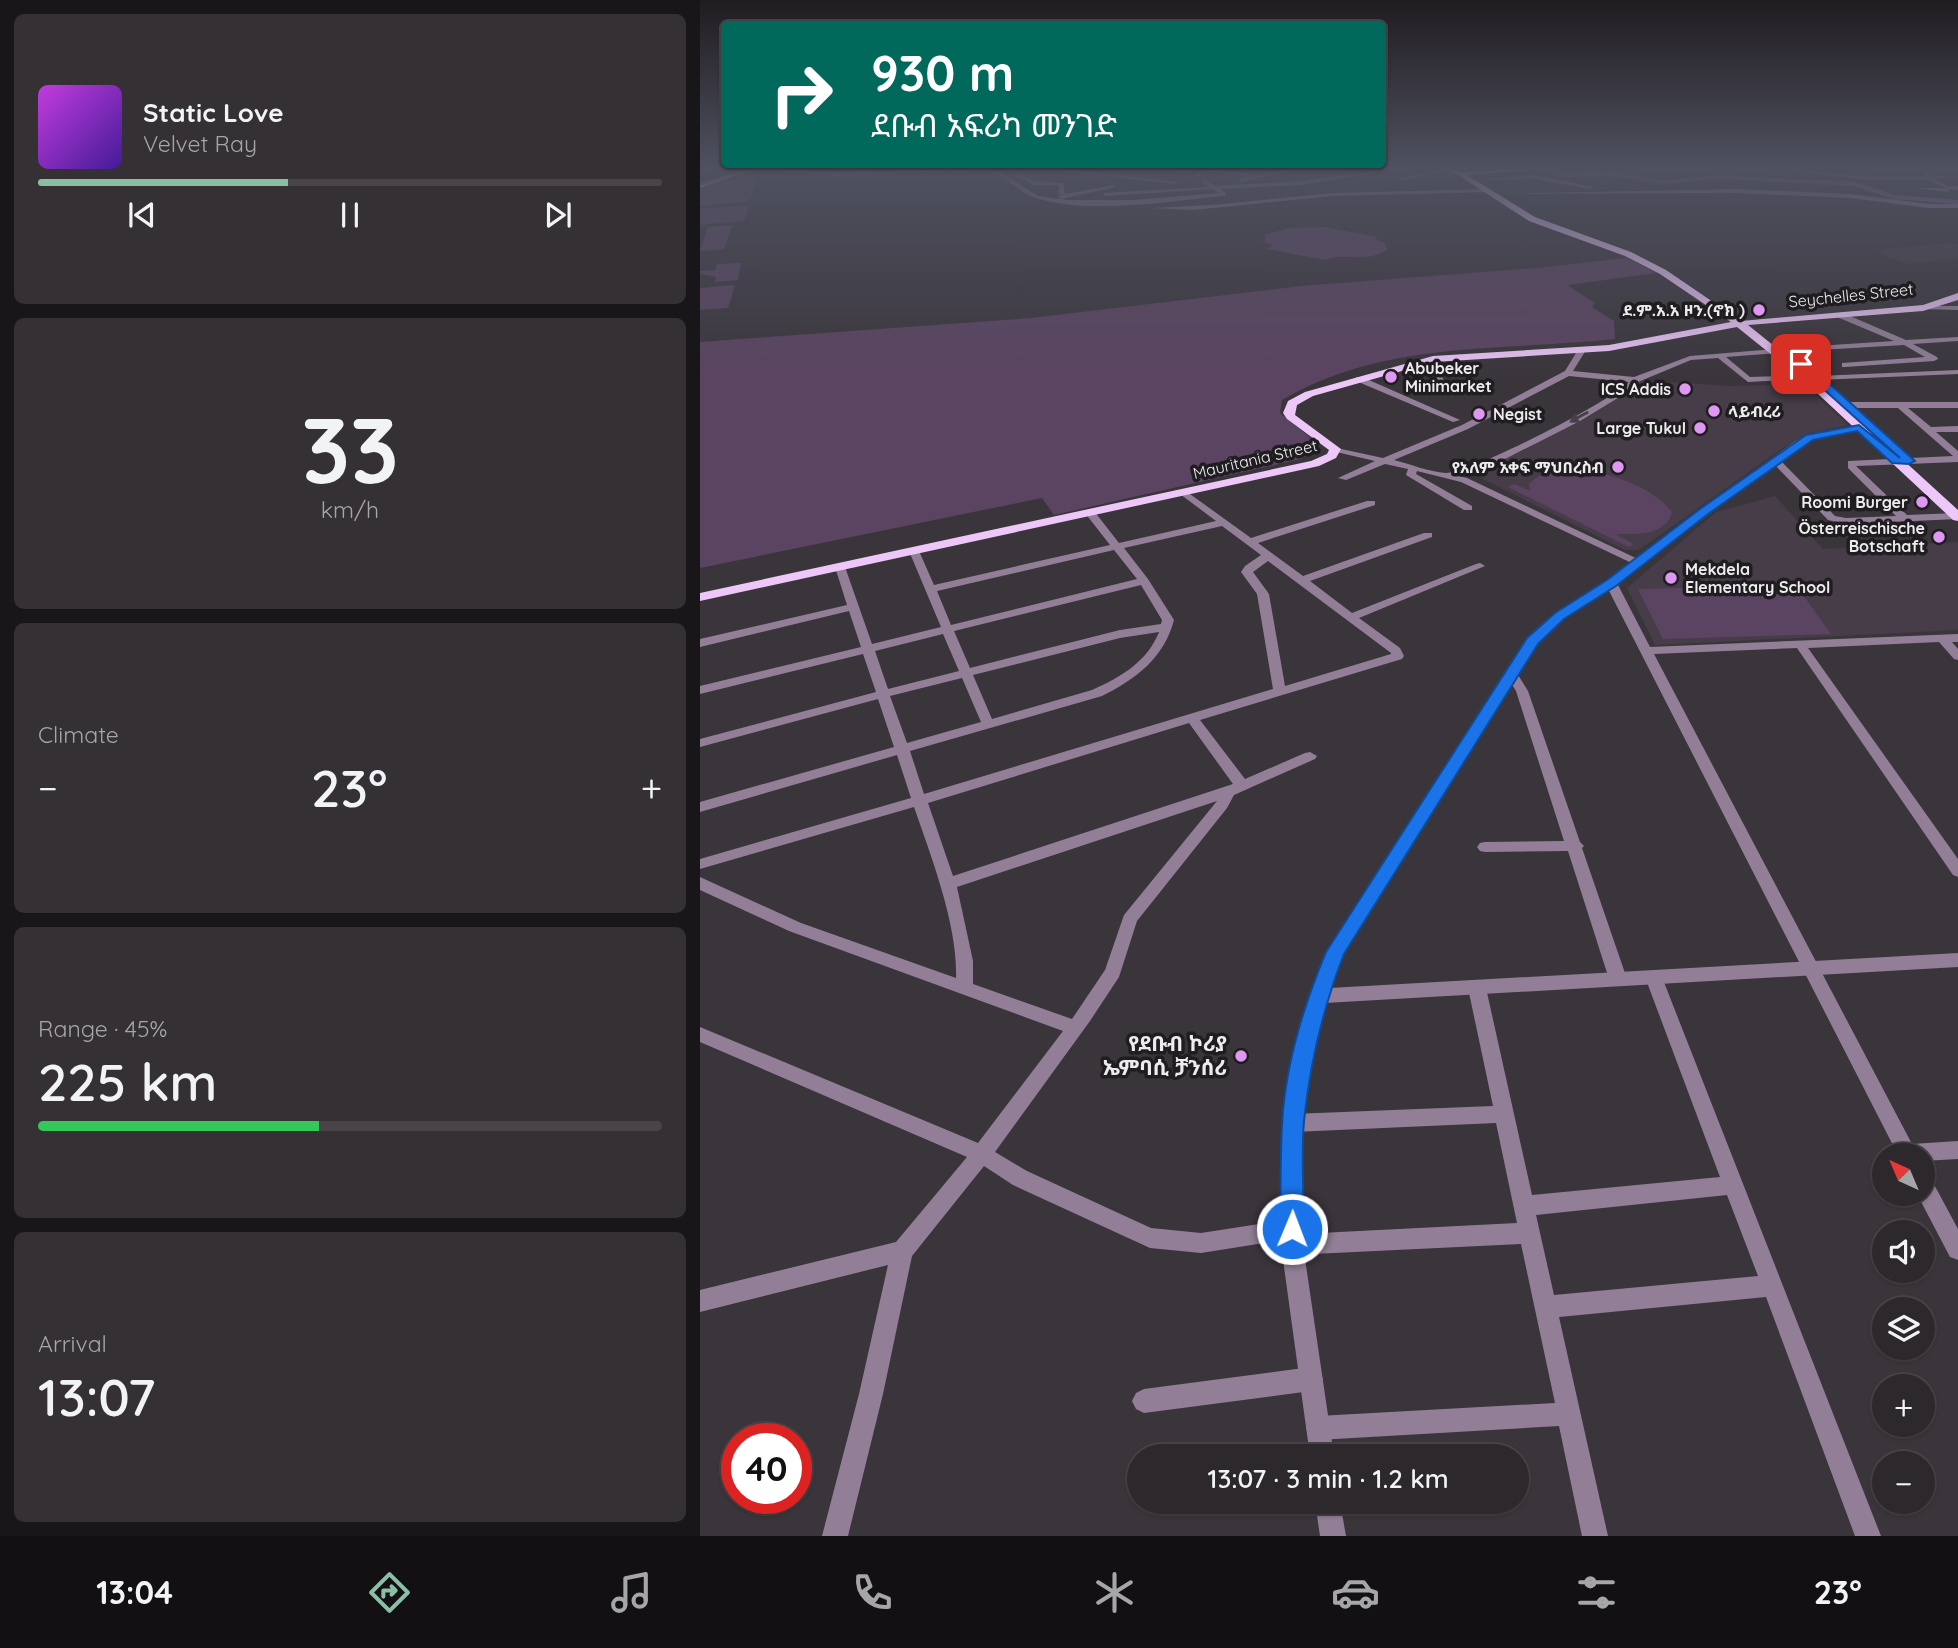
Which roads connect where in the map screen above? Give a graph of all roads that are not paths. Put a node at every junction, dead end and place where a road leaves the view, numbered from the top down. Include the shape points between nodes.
1 (1586, 238) edge
2 (1958, 286) edge
3 (1958, 296) edge
4 (1923, 308) junction
5 (1958, 308) edge
6 (1840, 315) junction
7 (1741, 322) junction
8 (1955, 341) edge
9 (1906, 343) junction
10 (1821, 349) junction
11 (1582, 350) junction
12 (1780, 351) junction
13 (1719, 355) junction
14 (1408, 365) junction
15 (1845, 365) junction
16 (1948, 365) dead end
17 (1958, 371) edge
18 (1568, 373) junction
19 (1812, 377) junction
20 (1861, 377) junction
21 (1360, 379) junction
22 (1635, 380) junction
23 (1441, 382) dead end
24 (1848, 405) junction
25 (1958, 405) edge
26 (1902, 406) junction
27 (1456, 420) dead end
28 (1859, 428) junction
29 (1958, 429) edge
30 (1929, 430) junction
31 (1335, 449) junction
32 (1958, 457) edge
33 (1386, 460) junction
34 (1776, 461) junction
35 (1895, 461) junction
36 (1909, 461) junction
37 (1413, 467) junction
38 (1449, 476) junction
39 (1343, 478) dead end
40 (1183, 492) junction
41 (1958, 502) edge
42 (1371, 503) dead end
43 (1468, 508) dead end
44 (1090, 513) junction
45 (1957, 516) edge
46 (1903, 517) junction
47 (1221, 523) junction
48 (1428, 535) dead end
49 (1250, 542) junction
50 (1117, 545) junction
51 (914, 551) junction
52 (1269, 555) junction
53 (1638, 563) junction
54 (1480, 566) dead end
55 (840, 567) junction
56 (1303, 580) junction
57 (1144, 581) junction
58 (1611, 583) junction
59 (930, 589) junction
60 (700, 597) edge
61 (853, 607) junction
62 (1352, 617) junction
63 (1167, 627) junction
64 (947, 629) junction
65 (1958, 638) edge
66 (1943, 639) junction
67 (700, 643) edge
68 (1801, 646) junction
69 (867, 649) junction
70 (1647, 651) junction
71 (1958, 656) edge
72 (966, 673) junction
73 (1511, 673) junction
74 (700, 690) edge
75 (1280, 693) junction
76 (883, 694) junction
77 (1193, 719) junction
78 (988, 724) junction
79 (700, 743) edge
80 (902, 750) junction
81 (1310, 756) dead end
82 (1235, 789) junction
83 (920, 800) junction
84 (700, 807) edge
85 (1576, 846) junction
86 (1485, 847) dead end
87 (700, 864) edge
88 (1957, 867) edge
89 (700, 883) edge
90 (948, 884) junction
91 (1958, 960) edge
92 (1811, 970) junction
93 (1654, 977) junction
94 (1618, 979) junction
95 (964, 988) junction
96 (1477, 988) junction
97 (1318, 996) junction
98 (1074, 1027) junction
99 (700, 1034) edge
100 (1505, 1114) junction
101 (1293, 1123) junction
102 (1902, 1143) edge
103 (1958, 1150) edge
104 (1936, 1152) edge
105 (982, 1154) junction
106 (1734, 1185) junction
107 (1524, 1206) junction
108 (1935, 1206) edge
109 (1530, 1233) junction
110 (1292, 1237) junction
111 (1958, 1250) edge
112 (902, 1251) junction
113 (1772, 1286) junction
114 (700, 1301) edge
115 (1546, 1307) junction
116 (1311, 1379) junction
117 (1144, 1401) dead end
118 (1569, 1414) junction
119 (1318, 1428) junction
120 (1320, 1444) edge
121 (1330, 1514) edge
122 (835, 1536) edge
123 (1333, 1536) edge
124 (1595, 1536) edge
125 (1868, 1536) edge

1 - 7 main road via 1646,262
2 - 7 main road, Seychelles Street via 1903,306
3 - 4 main road, Seychelles Street
4 - 5 street
4 - 6 main road, Seychelles Street
6 - 7 main road, Seychelles Street
6 - 9 street
7 - 11 main road, Mauritania Street
7 - 12 main road
8 - 9 street
9 - 10 street
9 - 15 street via 1934,359
10 - 12 street
10 - 15 street
11 - 14 main road, Mauritania Street via 1433,359
11 - 18 street
12 - 13 street
12 - 19 main road
13 - 19 street via 1744,379
13 - 22 street via 1690,358
14 - 21 main road, Mauritania Street
14 - 23 street via 1437,376
15 - 20 street
16 - 17 street
17 - 20 street
18 - 22 street
18 - 33 street via 1465,427
19 - 20 street
19 - 24 main road
19 - 28 main road
21 - 27 street
21 - 31 main road, Mauritania Street via 1309,394 1289,408 1292,417
22 -> 38 street via 1577,419 1504,456
24 - 26 street
24 - 36 main road
25 - 26 street
26 - 30 street
28 - 34 street via 1810,438
28 - 35 main road
29 - 30 street
30 - 32 street
31 - 33 street
31 - 40 main road, Mauritania Street via 1332,456 1315,464
32 - 36 street
33 - 37 street
33 - 39 street
34 - 46 street via 1832,518
34 - 53 street
35 - 36 street
35 - 45 main road
35 - 46 street via 1853,462 1851,466
36 - 41 main road
37 - 38 street
37 - 43 street via 1411,475
38 - 53 street
40 - 44 main road, Mauritania Street
40 - 47 street
42 - 49 street
44 - 50 street
44 - 51 main road, Mauritania Street
45 - 46 street
47 - 49 street
47 - 50 street
48 - 56 street
49 - 52 street
50 - 57 street
50 - 59 street
51 - 55 main road, Mauritania Street
51 - 59 street
52 - 56 street
52 - 75 street via 1247,572 1263,594
53 - 58 street
54 - 62 street
55 - 60 main road, Mauritania Street
55 - 61 street
56 - 62 street
57 - 63 street via 1164,611
57 - 64 street
58 - 70 street
58 - 73 street via 1560,616 1532,641
59 - 64 street
61 - 67 street
61 - 69 street
62 - 75 street via 1398,656
63 - 72 street via 1120,634
63 - 78 street via 1155,653 1122,682
64 - 69 street
64 - 72 street
65 - 66 street
66 - 68 street
66 - 71 street
68 - 70 street
68 - 88 street
69 - 74 street
69 - 76 street
70 - 92 street
72 - 76 street
72 - 78 street
73 - 85 street via 1522,691
73 - 97 street via 1335,952
75 - 77 street
76 - 79 street
76 - 80 street
77 - 82 street
77 - 83 street
78 - 80 street
80 - 83 street
80 - 84 street
81 - 82 street
82 - 90 street
82 - 98 street via 1130,919 1113,972
83 - 87 street
83 - 90 street
85 - 86 street
85 - 94 street
89 - 95 street via 795,927
90 - 95 street via 965,961
91 - 92 street
92 - 93 street
92 - 102 street
93 - 94 street
93 - 106 street
94 - 96 street
95 - 98 street
96 - 97 street
96 - 100 street
97 - 101 street via 1305,1043
98 - 105 street
99 - 105 street
100 - 101 street
100 - 107 street
101 - 110 street
103 - 104 street
105 - 110 street via 1020,1178 1150,1238 1201,1243
105 - 112 street
106 - 107 street
106 - 113 street
107 - 109 street
108 - 111 street
109 - 110 street
109 - 115 street
110 - 116 street
112 - 114 street
112 - 122 street
113 - 115 street
113 - 125 street
115 - 118 street
116 - 117 street
116 - 119 street
118 - 119 street
118 - 124 street
119 - 120 street
121 - 123 street

